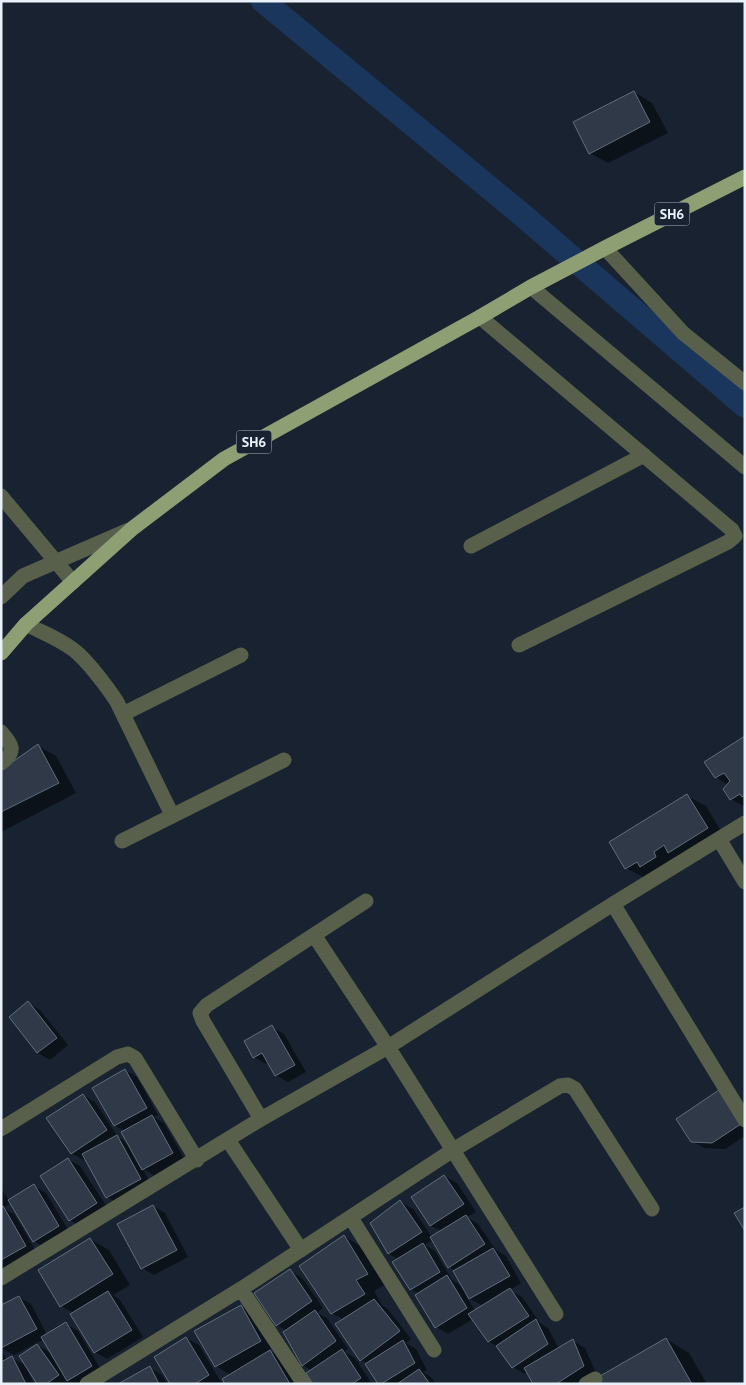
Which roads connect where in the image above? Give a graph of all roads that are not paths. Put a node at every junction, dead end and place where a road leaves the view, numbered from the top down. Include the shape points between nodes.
1 (745, 177) edge
2 (602, 249) junction
3 (537, 284) junction
4 (480, 317) junction
5 (745, 383) edge
6 (644, 455) junction
7 (745, 467) edge
8 (1, 496) edge
9 (133, 528) junction
10 (471, 546) dead end
11 (56, 562) junction
12 (73, 582) junction
13 (1, 597) edge
14 (26, 624) junction
15 (519, 646) dead end
16 (1, 653) edge
17 (241, 655) dead end
18 (123, 714) junction
19 (1, 732) edge
20 (284, 760) dead end
21 (1, 763) edge
22 (172, 815) junction
23 (745, 823) edge
24 (719, 839) junction
25 (122, 841) dead end
26 (745, 882) edge
27 (366, 901) dead end
28 (613, 904) junction
29 (314, 935) junction
30 (388, 1046) junction
31 (262, 1120) junction
32 (745, 1120) edge
33 (1, 1129) edge
34 (228, 1140) junction
35 (453, 1150) junction
36 (196, 1160) junction
37 (652, 1209) dead end
38 (351, 1218) junction
39 (301, 1250) junction
40 (1, 1278) edge
41 (241, 1289) junction
42 (556, 1314) dead end
43 (434, 1350) dead end
44 (87, 1384) edge
45 (304, 1384) edge

1 - 2 main road, SH6
2 - 3 main road, SH6
2 - 5 street via 683,333
3 - 4 main road, SH6
3 - 7 street
4 - 6 street
4 - 9 main road, SH6 via 224,459
6 - 10 street
6 - 15 street via 735,536
8 - 11 street
9 - 11 street
9 - 12 main road, SH6
11 - 12 street
11 - 13 street via 23,576
12 - 14 main road, SH6
14 - 16 main road, SH6
14 - 18 street via 78,652 110,691
17 - 18 street
18 - 22 street
19 - 21 street via 11,743 12,751
20 - 22 street
22 - 25 street
23 - 24 street
24 - 26 street
24 - 28 street
27 - 29 street
28 - 30 street
28 - 32 street
29 - 30 street
29 - 31 street via 207,1005 200,1013
30 - 31 street
30 - 35 street
31 - 34 street
33 - 36 street via 117,1057 128,1054 135,1058
34 - 36 street
34 - 39 street
35 - 37 street via 560,1086 568,1085 575,1089
35 - 38 street
35 - 42 street
36 - 40 street
38 - 39 street
38 - 43 street
39 - 41 street
41 - 44 street
41 - 45 street

